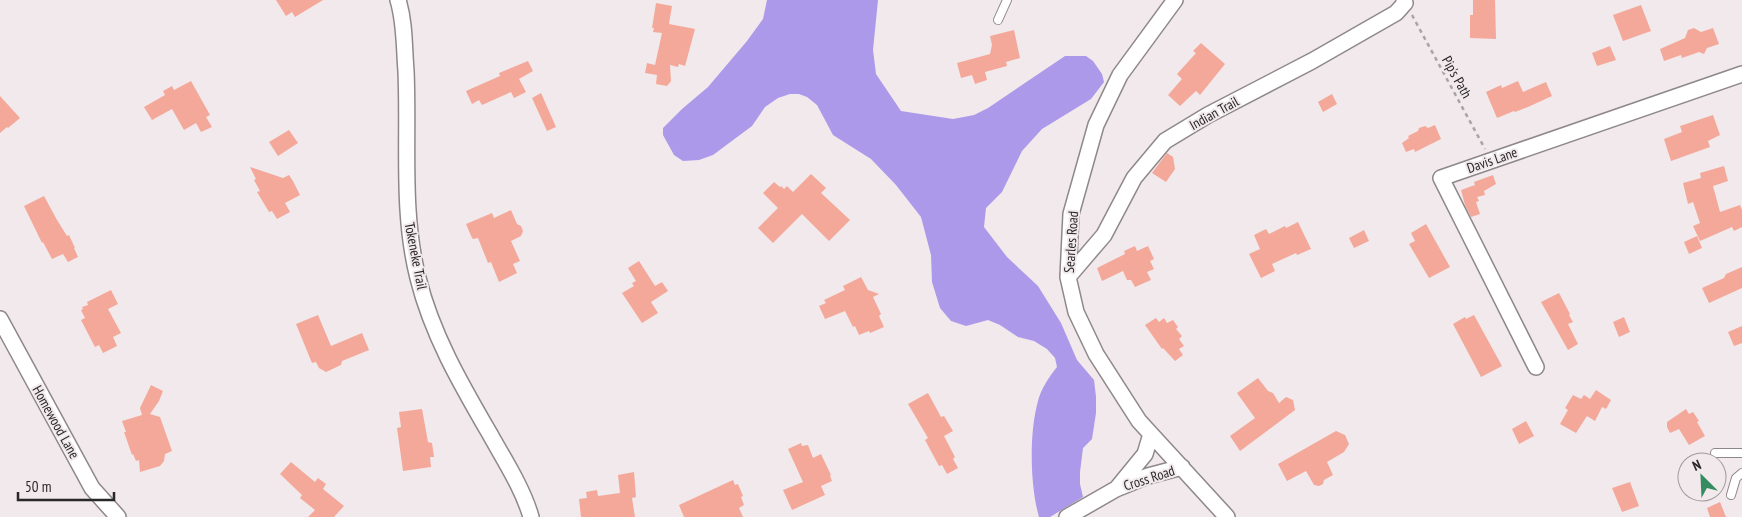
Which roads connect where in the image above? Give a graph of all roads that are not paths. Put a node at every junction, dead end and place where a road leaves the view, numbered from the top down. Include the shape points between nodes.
1 (398, 0) edge
2 (1007, 0) edge
3 (1175, 0) edge
4 (1405, 2) edge
5 (998, 20) dead end
6 (1742, 74) edge
7 (1068, 277) junction
8 (0, 320) edge
9 (1536, 367) dead end
10 (1151, 434) junction
11 (1727, 453) edge
12 (1742, 453) edge
13 (1182, 467) junction
14 (1742, 473) edge
15 (1116, 489) junction
16 (1732, 495) dead end
17 (1073, 514) edge
18 (118, 517) edge
19 (531, 517) edge
20 (1227, 517) edge

1 - 19 street, Tokeneke Trail via 403,18 406,77 408,225 418,279 452,369 502,455
2 - 5 lane
3 - 7 street, Searles Road via 1120,74 1096,125 1071,214
4 - 7 street, Indian Trail via 1396,14 1166,141 1134,178 1104,235
6 - 9 street, Davis Lane via 1441,178
7 - 10 street, Searles Road via 1076,312 1096,354 1139,421
8 - 18 street, Homewood Lane via 92,488
10 - 13 street, Searles Road
10 - 15 street, Cross Road via 1146,454
11 - 12 lane
13 - 15 street, Cross Road
13 - 20 street, Searles Road
14 - 16 lane via 1736,478
15 - 17 street, Cross Road

